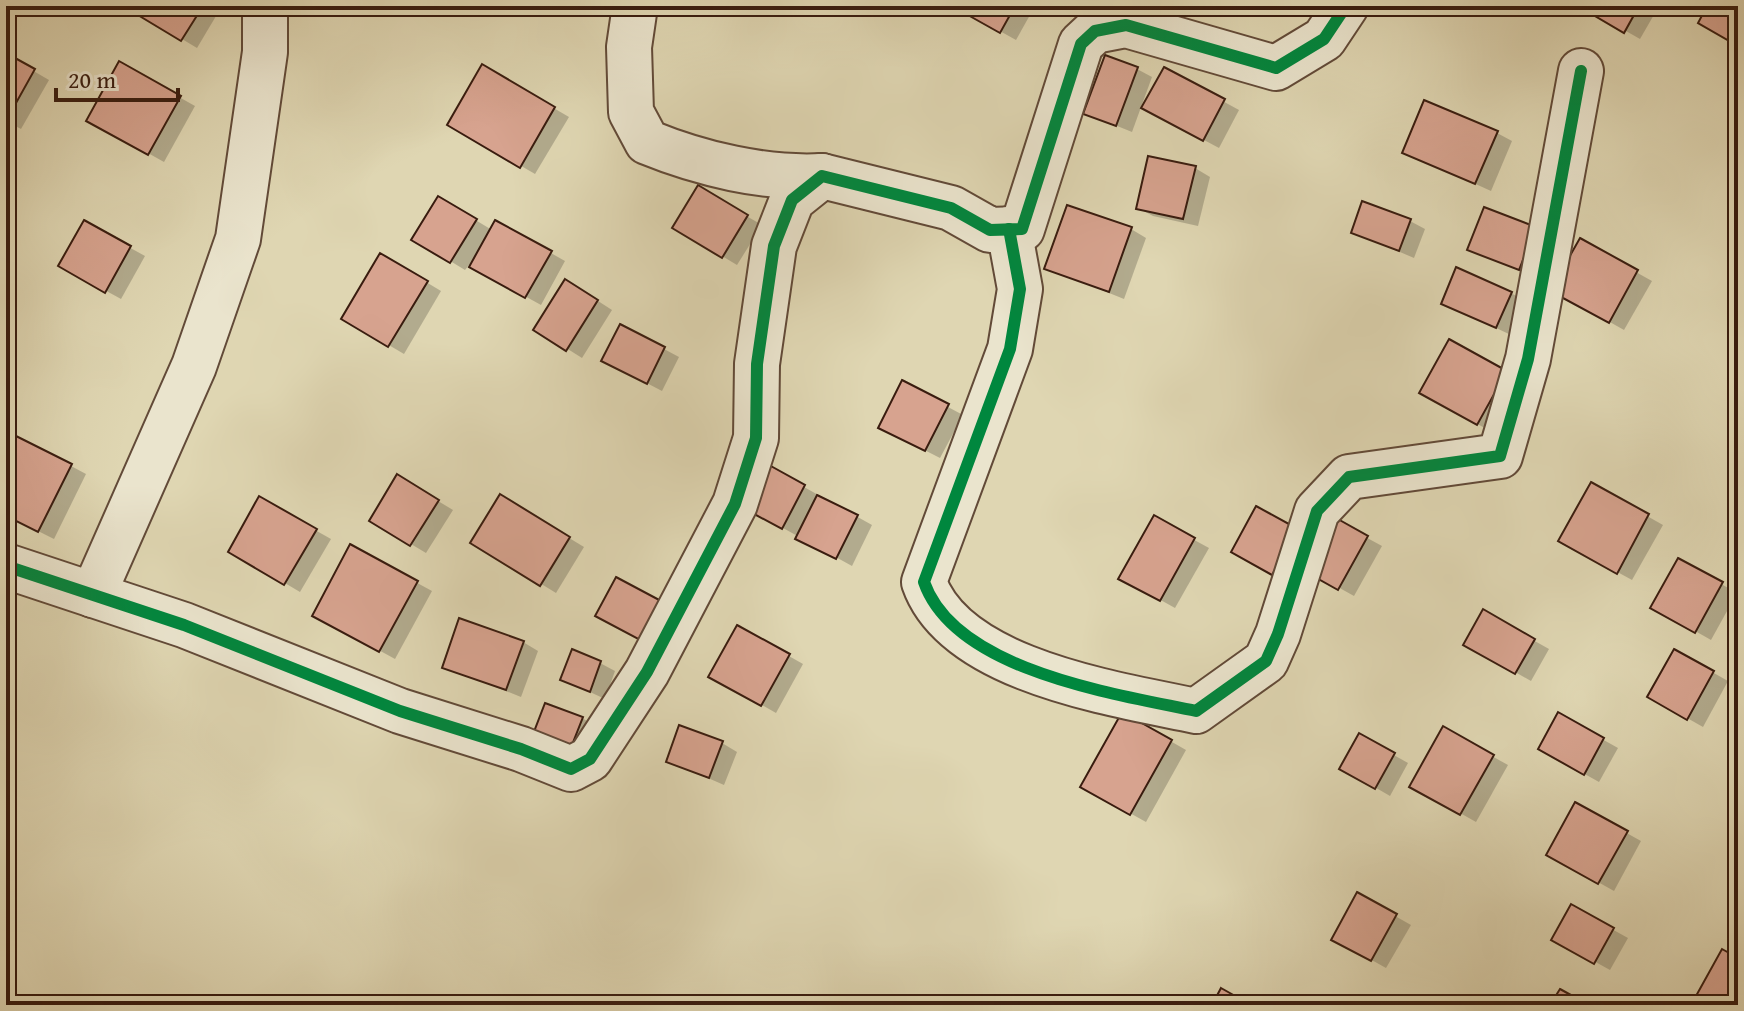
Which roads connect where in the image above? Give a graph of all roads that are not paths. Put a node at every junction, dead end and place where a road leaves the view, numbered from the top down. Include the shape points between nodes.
1 (265, 6) edge
2 (635, 6) edge
3 (1346, 6) edge
4 (1581, 71) dead end
5 (822, 176) junction
6 (1009, 229) junction
7 (6, 566) edge
8 (93, 595) junction

1 - 8 street via 265,52 238,239 194,366
2 - 5 street via 629,47 631,112 647,142 737,168 789,178
3 - 6 street via 1324,39 1276,68 1126,25 1095,31 1081,44 1022,229
4 - 6 street via 1528,359 1500,456 1349,477 1317,511 1266,661 1196,711 1038,675 960,631 931,602 924,582 1010,349 1020,289
5 - 6 street via 951,208 990,230
5 - 8 street via 792,200 774,246 757,364 756,438 735,504 647,672 590,759 571,769
7 - 8 street

